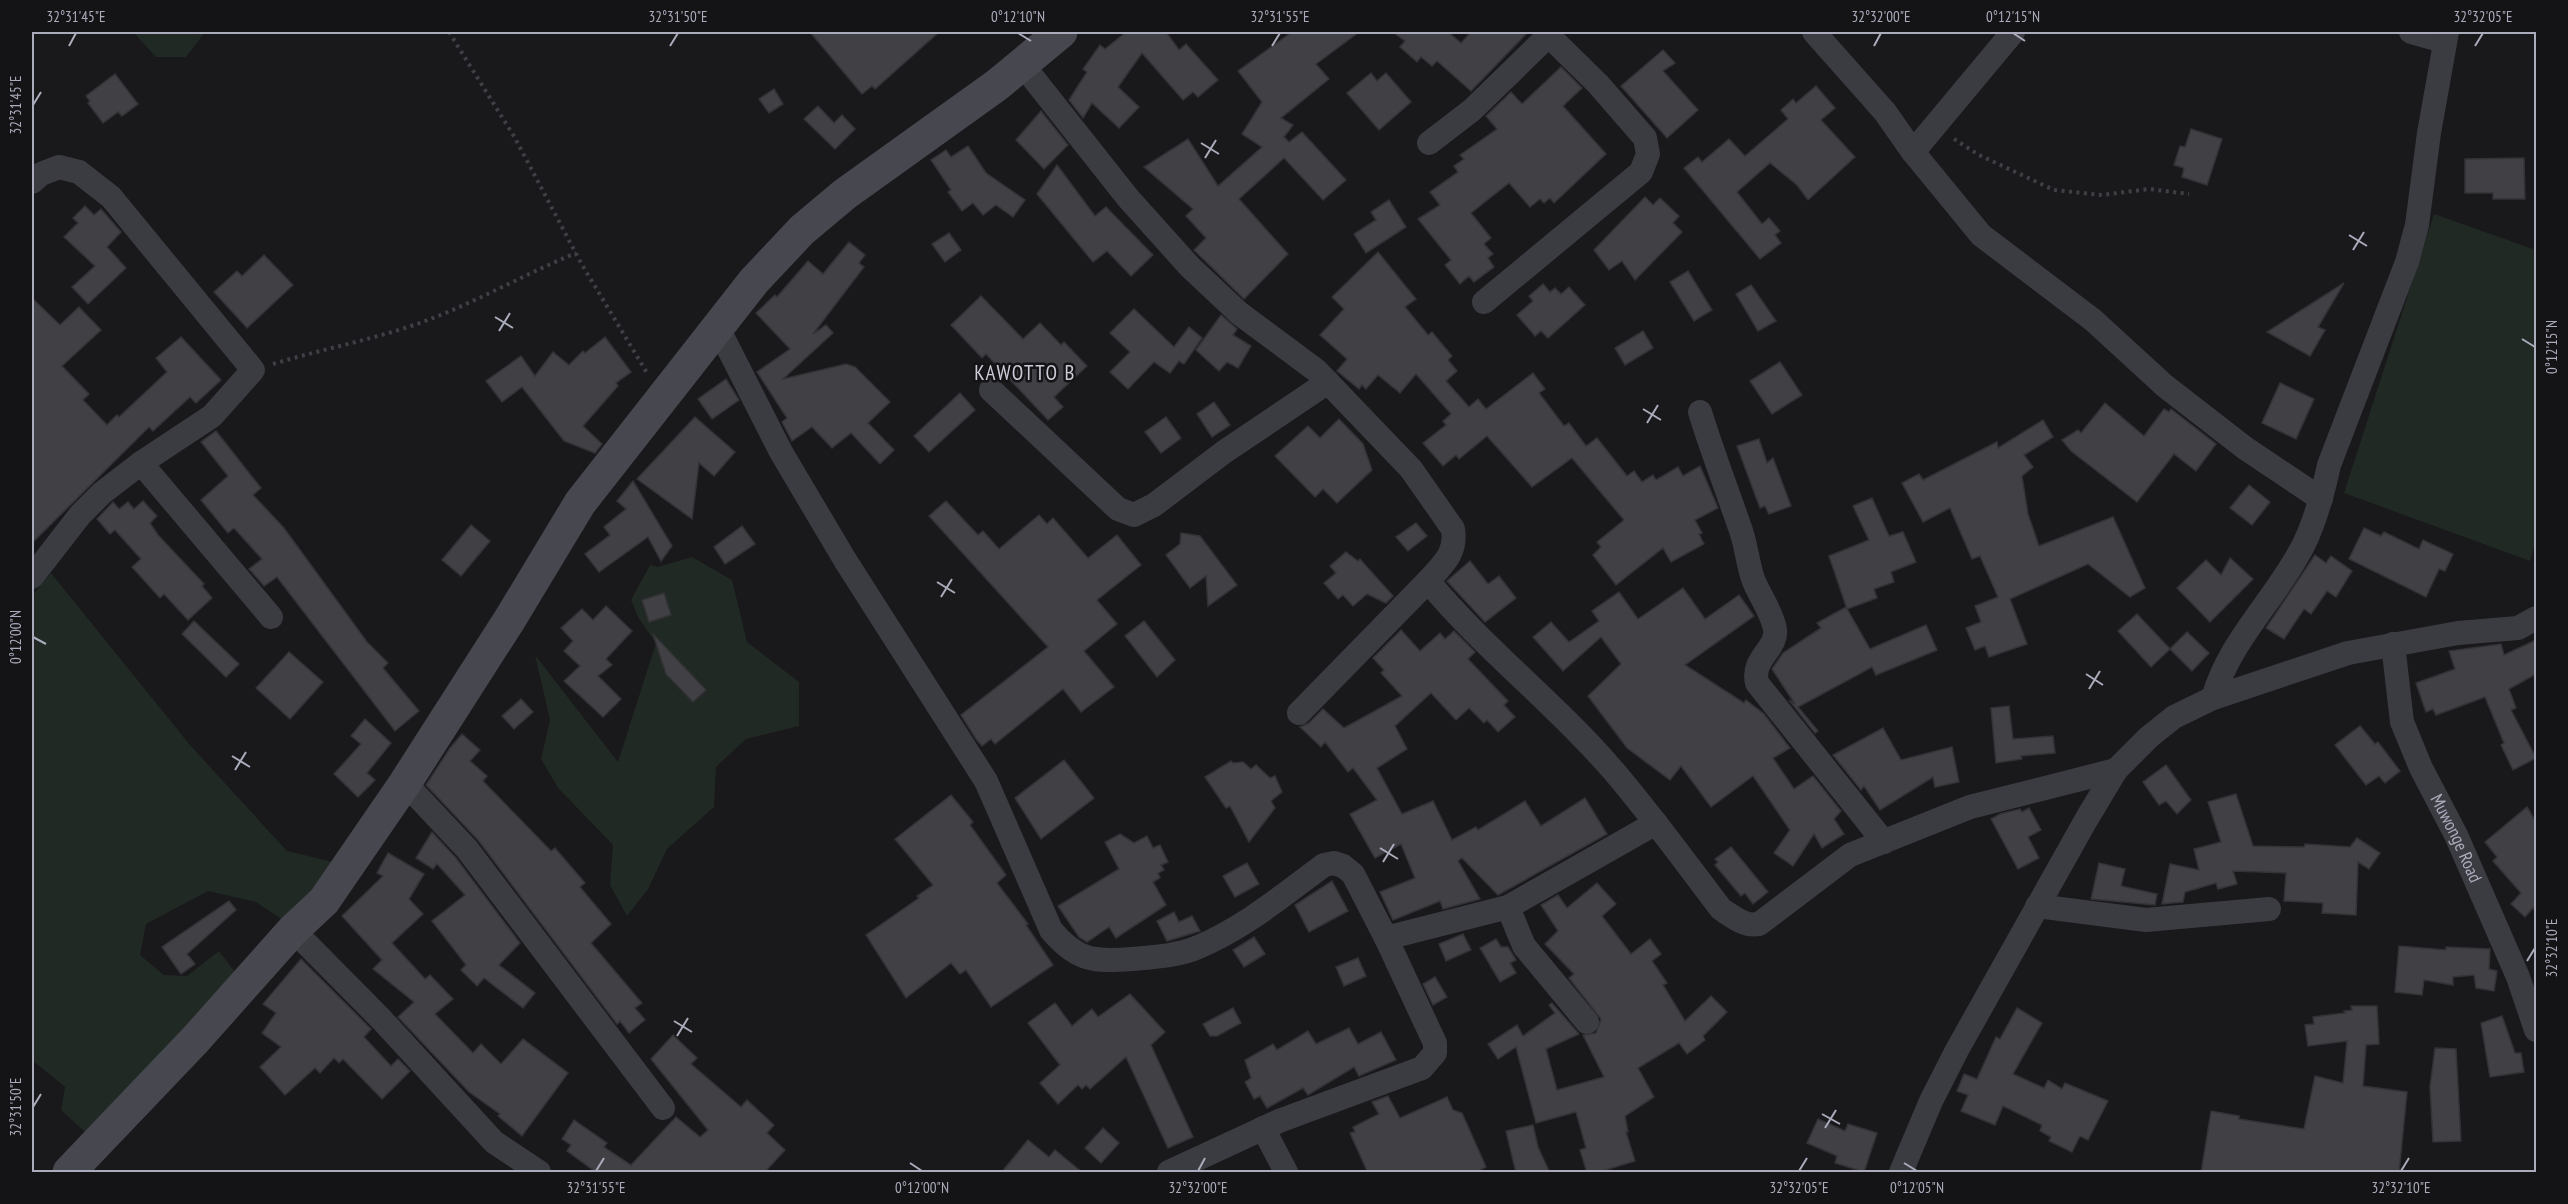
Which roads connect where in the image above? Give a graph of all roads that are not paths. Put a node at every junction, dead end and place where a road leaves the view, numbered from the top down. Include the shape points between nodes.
1 (1061, 32) edge
2 (1814, 32) edge
3 (2013, 32) edge
4 (2411, 32) edge
5 (1547, 33) edge
6 (2445, 36) edge
7 (1022, 64) junction
8 (1430, 143) dead end
9 (1913, 152) junction
10 (32, 182) edge
11 (1484, 302) dead end
12 (718, 328) junction
13 (1328, 382) junction
14 (991, 390) dead end
15 (1700, 412) dead end
16 (141, 463) junction
17 (2321, 499) junction
18 (32, 577) edge
19 (1428, 581) junction
20 (271, 617) dead end
21 (2536, 618) edge
22 (2393, 644) junction
23 (2213, 698) junction
24 (1299, 713) dead end
25 (2116, 770) junction
26 (405, 783) junction
27 (1656, 823) junction
28 (1884, 842) junction
29 (2037, 906) junction
30 (1508, 908) junction
31 (2269, 909) dead end
32 (293, 930) junction
33 (1386, 938) junction
34 (1587, 1022) dead end
35 (2536, 1030) edge
36 (663, 1108) dead end
37 (1263, 1128) junction
38 (69, 1173) edge
39 (538, 1173) edge
40 (1169, 1173) edge
41 (1286, 1173) edge
42 (1901, 1173) edge

1 - 7 street
2 - 9 street via 1885,112
3 - 9 street
4 - 6 street
5 - 8 street via 1472,111
5 - 11 street via 1645,138 1646,165
6 - 17 street via 2417,225 2407,262 2329,465
7 - 12 street via 802,230 754,281
7 - 13 street via 1128,198 1190,267 1239,313
9 - 17 street via 1981,235 2093,320 2165,387
10 - 16 street via 59,167 79,172 111,197 253,370 212,417
12 - 26 street via 580,503
12 - 33 street via 781,452 986,781 1052,930 1063,943 1087,959 1108,961 1160,957 1195,948 1241,925 1324,866 1334,863 1353,874
13 - 14 street via 1154,505 1134,515 1118,509
13 - 19 street via 1411,469 1453,529 1452,553
15 - 28 street via 1740,527 1753,578 1775,627 1772,641 1757,663 1757,683
16 - 18 street via 80,515
16 - 20 street
17 - 23 street via 2303,546 2228,660
19 - 24 street
19 - 27 street via 1491,651 1610,767
21 - 22 street via 2518,628
22 - 23 street via 2348,653
22 - 35 street, Muwonge Road via 2402,722 2518,977
23 - 25 street via 2174,717
25 - 28 street via 1970,807
25 - 29 street
26 - 32 street via 324,901
26 - 36 street via 467,849
27 - 28 street via 1720,909 1751,926 1774,915 1850,855
27 - 30 street
29 - 31 street via 2146,920
29 - 42 street via 1931,1101
30 - 33 street
30 - 34 street via 1524,946
32 - 38 street
32 - 39 street via 494,1142
33 - 37 street via 1435,1043 1431,1060 1422,1068
37 - 40 street
37 - 41 street

